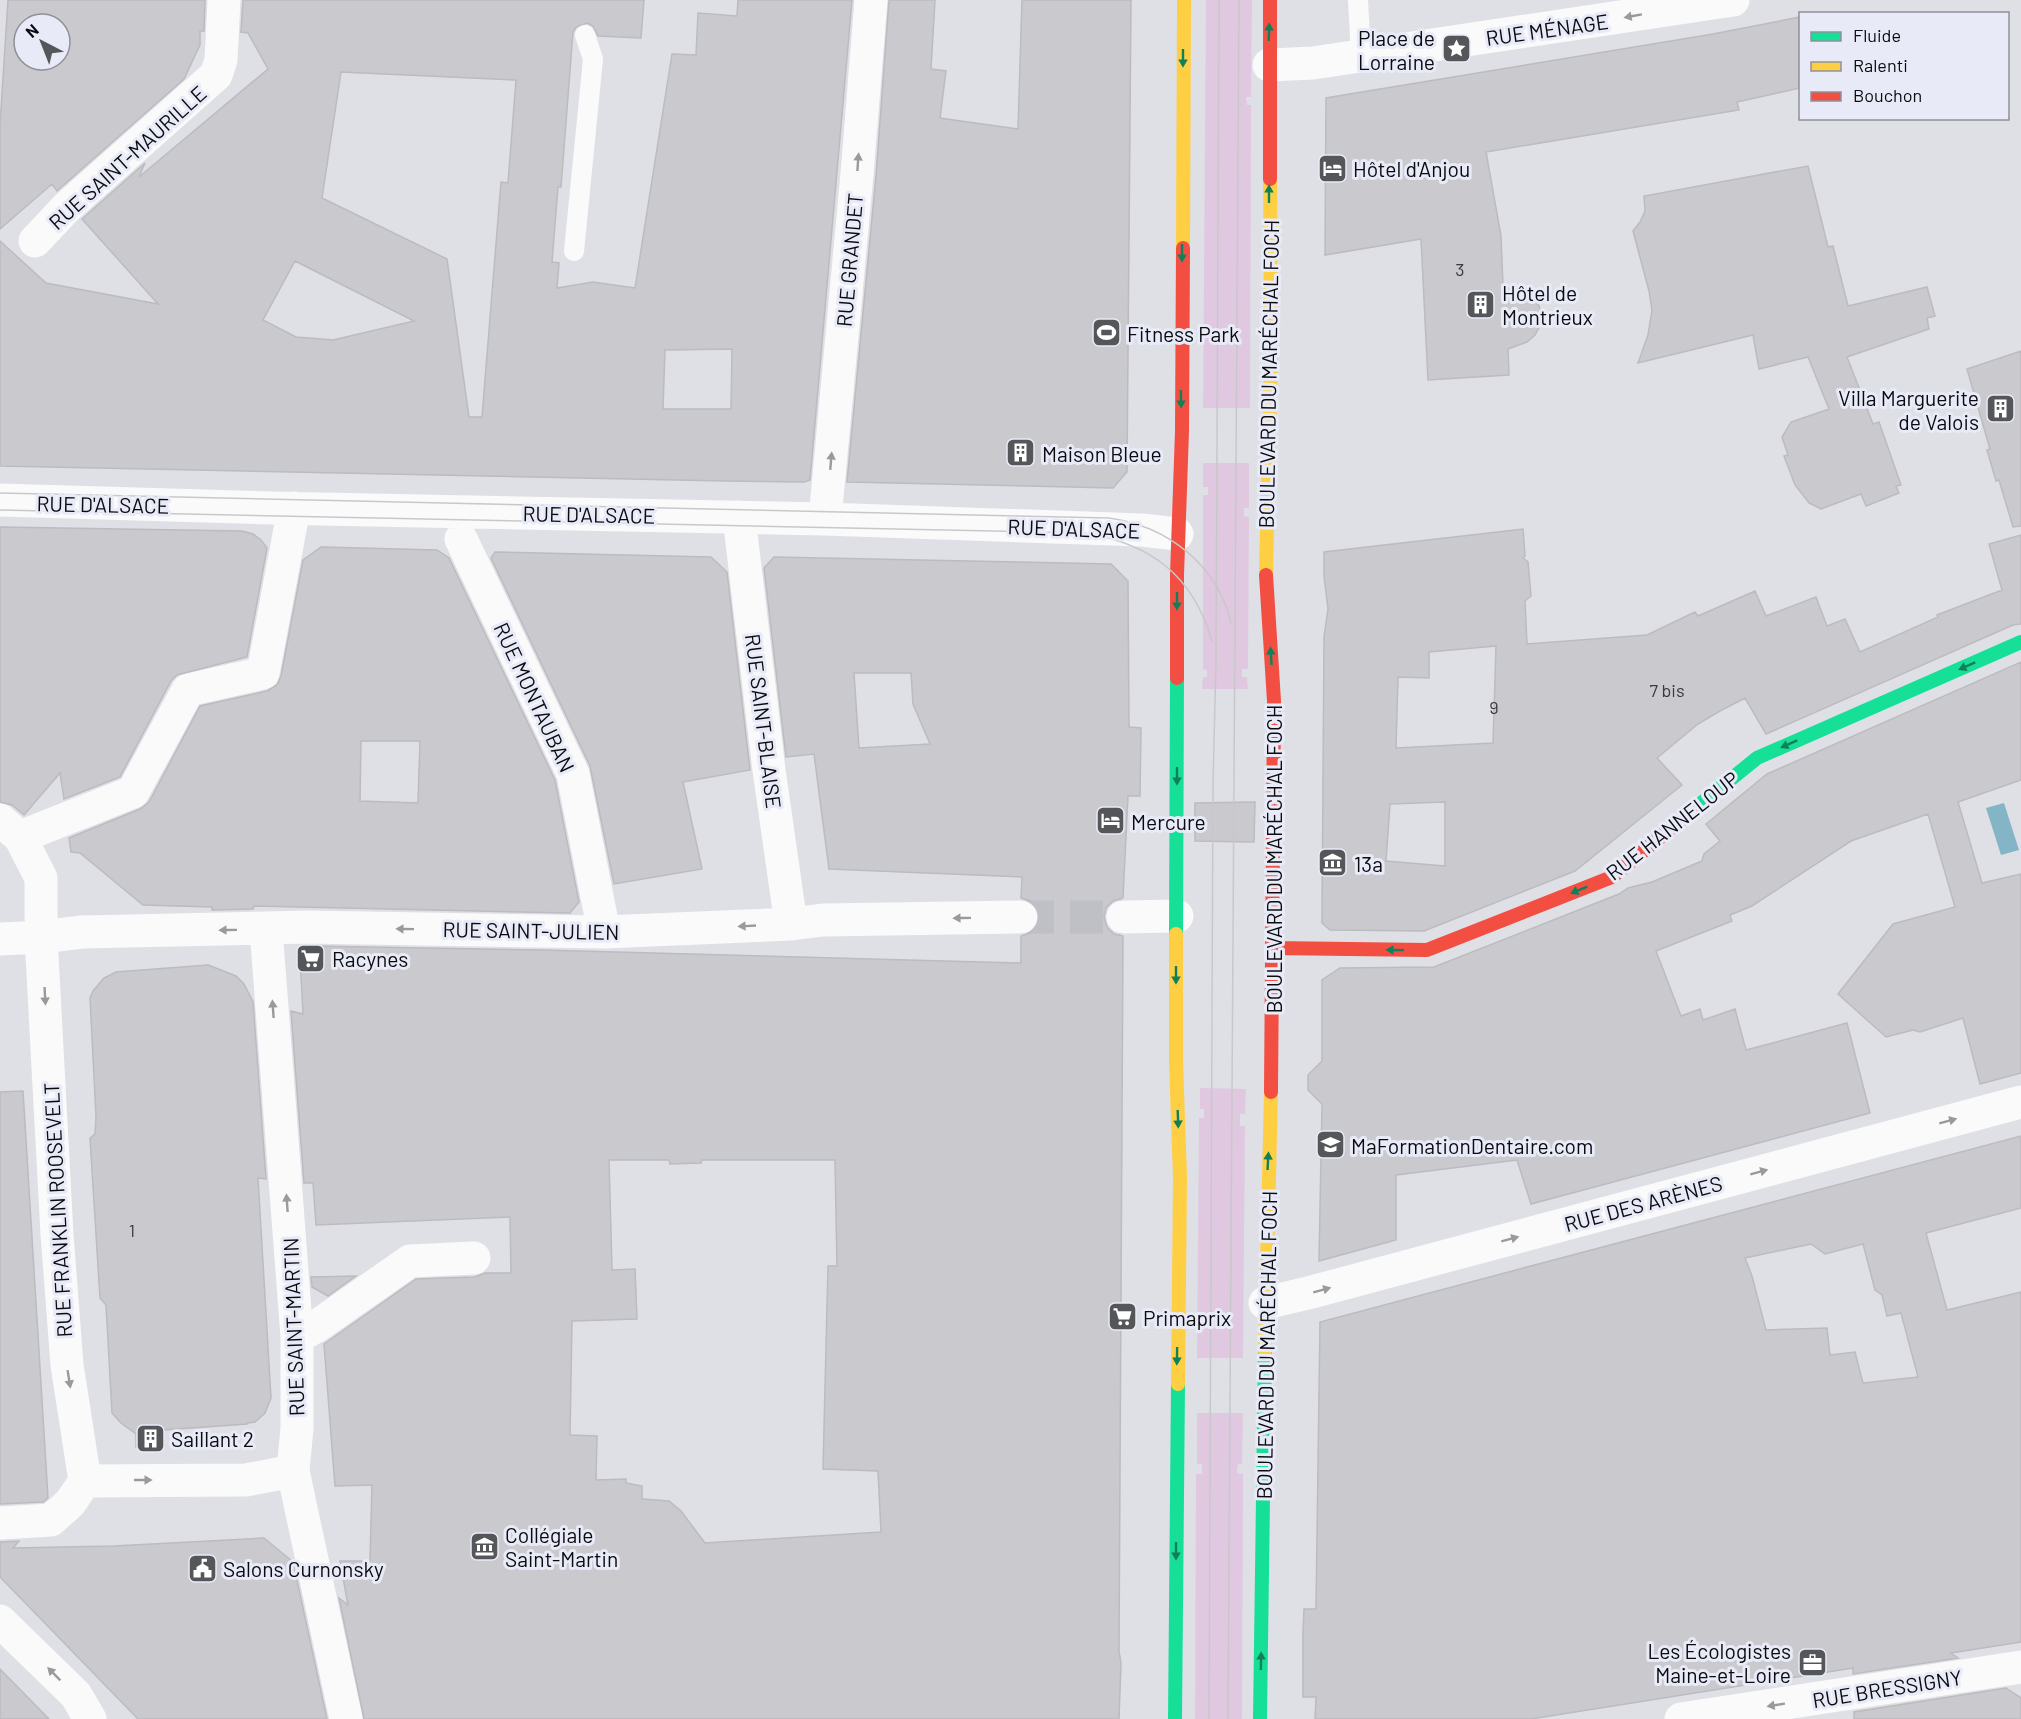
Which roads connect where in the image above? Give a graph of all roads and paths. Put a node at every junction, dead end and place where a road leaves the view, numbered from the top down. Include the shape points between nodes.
1 (224, 0) edge
2 (871, 0) edge
3 (1184, 0) edge
4 (1270, 0) edge
5 (1358, 0) edge
6 (1733, 0) edge
7 (1594, 11) edge
8 (585, 35) dead end
9 (1361, 56) junction
10 (1269, 64) junction
11 (35, 241) dead end
12 (574, 251) dead end
13 (0, 500) edge
14 (294, 508) junction
15 (739, 517) junction
16 (825, 519) junction
17 (1177, 534) junction
18 (461, 539) dead end
19 (2021, 642) edge
20 (10, 829) edge
21 (1177, 916) junction
22 (1021, 917) tunnel mouth
23 (1123, 917) tunnel mouth
24 (791, 924) junction
25 (41, 927) junction
26 (267, 929) junction
27 (604, 932) junction
28 (0, 939) edge
29 (1272, 948) junction
30 (2021, 1102) edge
31 (474, 1258) dead end
32 (1265, 1303) junction
33 (297, 1337) junction
34 (293, 1471) junction
35 (85, 1480) junction
36 (0, 1523) edge
37 (0, 1621) edge
38 (2021, 1667) edge
39 (90, 1719) edge
40 (346, 1719) edge
41 (1175, 1719) edge
42 (1260, 1719) edge
43 (1681, 1719) edge

1 - 11 street, RUE SAINT-MAURILLE via 221,60 216,75 67,207
16 -> 2 street, RUE GRANDET
3 -> 17 main road via 1182,431
10 -> 4 main road, BOULEVARD DU MARÉCHAL FOCH
5 - 9 lane
6 -> 7 street, RUE MÉNAGE
7 - 9 street, RUE MÉNAGE
8 - 12 lane via 593,59
9 - 10 street, RUE MÉNAGE
29 -> 10 main road, BOULEVARD DU MARÉCHAL FOCH via 1274,715 1266,585
13 - 14 street, RUE D'ALSACE
14 - 15 street, RUE D'ALSACE
14 - 20 street via 263,673 188,690 133,792
15 - 16 street, RUE D'ALSACE
15 - 24 street, RUE SAINT-BLAISE
16 - 17 street, RUE D'ALSACE
17 -> 21 main road
18 - 27 street, RUE MONTAUBAN via 573,774
19 -> 29 main road, RUE HANNELOUP via 1757,758 1612,877 1427,950
20 - 25 street, RUE FRANKLIN ROOSEVELT via 41,878
21 - 23 street
21 -> 41 main road via 1180,1178
22 -> 24 street, RUE SAINT-JULIEN
24 -> 27 street, RUE SAINT-JULIEN
26 -> 25 street, RUE SAINT-JULIEN via 82,932
25 - 28 street, RUE SAINT-JULIEN
25 -> 35 street, RUE FRANKLIN ROOSEVELT via 67,1365
27 -> 26 street, RUE SAINT-JULIEN
33 -> 26 street, RUE SAINT-MARTIN
32 -> 29 main road, BOULEVARD DU MARÉCHAL FOCH
32 -> 30 street, RUE DES ARÈNES
31 - 33 street via 410,1261
42 -> 32 main road, BOULEVARD DU MARÉCHAL FOCH
33 - 34 street, RUE SAINT-MARTIN
35 -> 34 street via 246,1480
34 - 40 street, RUE SAINT-MARTIN
35 - 36 street via 70,1503 51,1520
39 -> 37 street via 76,1695
38 -> 43 street, RUE BRESSIGNY

